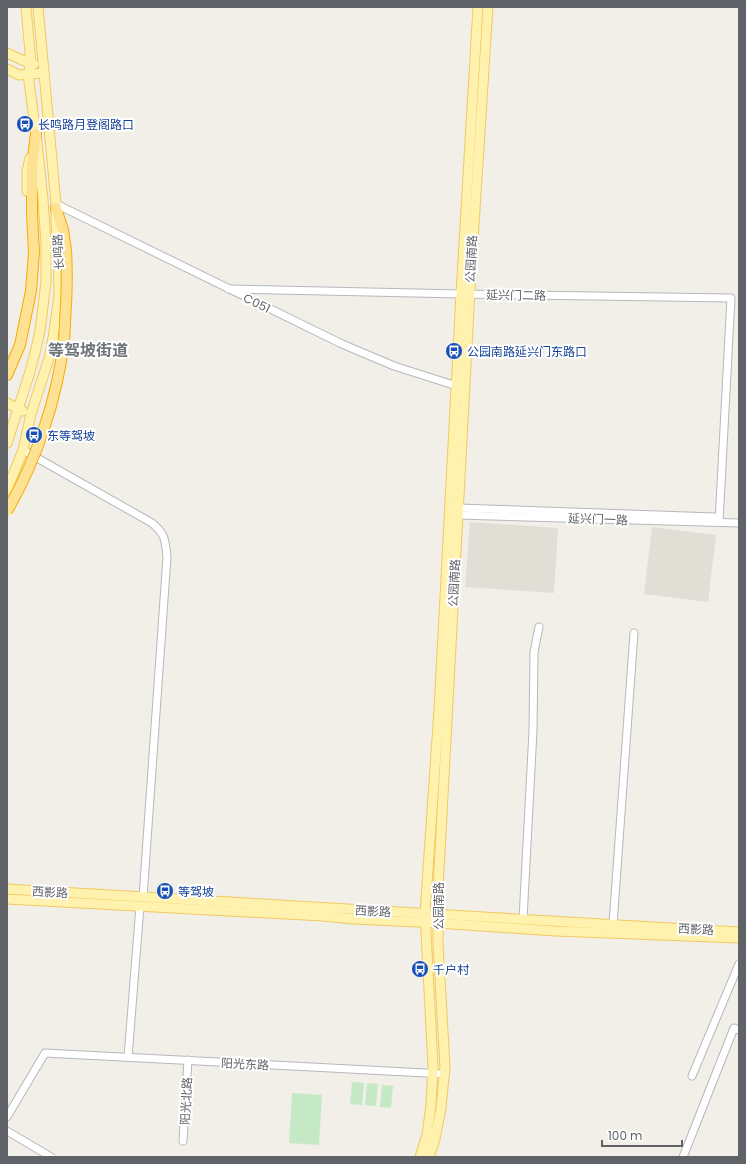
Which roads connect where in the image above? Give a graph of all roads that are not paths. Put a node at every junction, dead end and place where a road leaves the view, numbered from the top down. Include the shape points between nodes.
1 (26, 7) edge
2 (38, 7) edge
3 (478, 7) edge
4 (488, 7) edge
5 (7, 54) edge
6 (44, 62) junction
7 (31, 64) junction
8 (7, 69) edge
9 (44, 73) junction
10 (28, 74) junction
11 (36, 134) junction
12 (56, 206) junction
13 (228, 289) junction
14 (465, 294) junction
15 (7, 363) edge
16 (7, 375) edge
17 (461, 388) junction
18 (7, 403) edge
19 (18, 410) junction
20 (32, 414) junction
21 (7, 443) edge
22 (23, 450) junction
23 (7, 490) edge
24 (7, 512) edge
25 (458, 512) junction
26 (739, 518) edge
27 (719, 520) junction
28 (739, 523) edge
29 (539, 627) dead end
30 (634, 633) dead end
31 (7, 889) edge
32 (7, 899) edge
33 (142, 902) junction
34 (425, 918) junction
35 (437, 918) junction
36 (523, 919) junction
37 (613, 924) junction
38 (739, 932) edge
39 (739, 938) edge
40 (739, 964) edge
41 (739, 1030) edge
42 (128, 1057) junction
43 (188, 1060) junction
44 (433, 1074) junction
45 (445, 1074) junction
46 (692, 1076) dead end
47 (7, 1117) edge
48 (7, 1131) edge
49 (184, 1141) dead end
50 (51, 1157) edge
51 (420, 1157) edge
52 (429, 1157) edge
53 (683, 1157) edge

1 - 7 main road, 长鸣路
2 - 6 main road, 长鸣路
3 - 14 main road, 公园南路
4 - 14 main road, 公园南路
5 - 7 main road
6 - 7 main road
6 - 9 main road, 长鸣路
7 - 10 main road, 长鸣路
8 - 10 main road via 19,75
9 - 10 main road
9 - 12 main road, 长鸣路
10 - 11 main road, 长鸣路
11 - 15 main road via 27,172 30,264 27,293 16,343
11 - 16 highway via 32,165 34,252 31,291 20,345
11 - 19 main road, 长鸣路 via 46,237 46,282 40,331
12 - 13 street, C051
12 - 20 main road, 长鸣路 via 59,296 49,358
12 - 24 highway, bridge via 64,230 67,269 64,341 58,379 48,416 24,481
13 - 14 street, 延兴门二路
13 - 17 street, C051 via 342,344 394,366
14 - 17 main road, 公园南路
14 - 27 street, 延兴门二路 via 731,298
17 - 25 main road, 公园南路
17 - 34 main road, 公园南路
18 - 19 main road
19 - 20 main road
19 - 21 main road, 长鸣路
20 - 22 main road, 长鸣路
21 - 22 main road
22 - 23 main road, 长鸣路
22 - 33 street via 152,523 162,532 166,542
25 - 27 street, 延兴门一路
25 - 35 main road, 公园南路
26 - 27 street, 延兴门一路
27 - 28 street, 延兴门一路
29 - 36 street via 534,652 533,731
30 - 37 street
31 - 33 main road, 西影路
32 - 33 main road, 西影路
33 - 34 main road, 西影路
33 - 42 street
34 - 35 main road, 西影路
34 - 44 main road, 公园南路
35 - 36 main road, 西影路
35 - 39 main road, 西影路 via 555,931
35 - 45 main road, 公园南路
36 - 37 main road, 西影路
37 - 38 main road, 西影路
40 - 46 street
41 - 53 street via 734,1028
42 - 43 street, 阳光东路
42 - 47 street, 阳光东路 via 45,1053
43 - 44 street, 阳光东路
43 - 49 street, 阳光北路
44 - 45 street, 阳光东路
44 - 51 main road, 公园南路 via 427,1135
45 - 52 main road, 公园南路 via 440,1118
48 - 50 street

